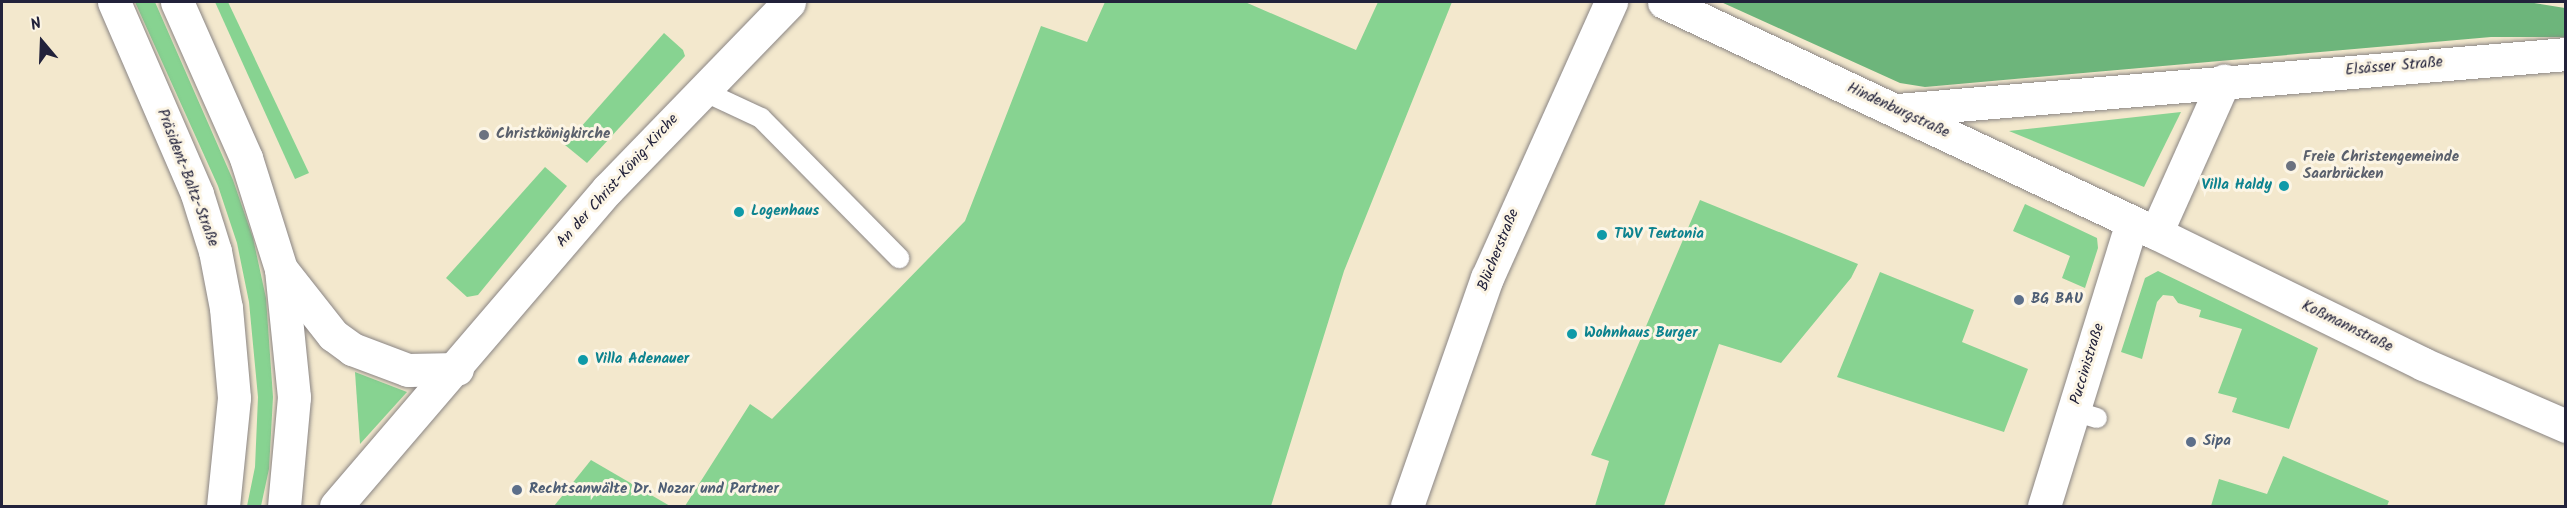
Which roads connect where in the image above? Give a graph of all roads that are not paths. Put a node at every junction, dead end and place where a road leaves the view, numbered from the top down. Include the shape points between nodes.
1 (114, 2) edge
2 (177, 2) edge
3 (789, 2) edge
4 (1611, 2) edge
5 (1664, 2) edge
6 (2565, 54) edge
7 (2224, 81) junction
8 (701, 90) junction
9 (1896, 110) junction
10 (2144, 227) junction
11 (899, 258) dead end
12 (281, 269) junction
13 (457, 369) junction
14 (2565, 426) edge
15 (222, 507) edge
16 (284, 507) edge
17 (336, 507) edge
18 (1407, 507) edge
19 (2044, 507) edge

1 - 15 street, Präsident-Baltz-Straße via 197,194 215,251 228,318 234,398
2 - 12 street via 246,159
3 - 8 street, An der Christ-König-Kirche
4 - 18 street, Blücherstraße via 1487,278
5 - 9 street, Hindenburgstraße
6 - 7 street, Elsässer Straße
7 - 9 street, Elsässer Straße
7 - 10 street
8 - 11 lane via 761,117
8 - 13 street, An der Christ-König-Kirche via 608,189
9 - 10 street, Hindenburgstraße
10 - 14 street, Koßmannstraße via 2423,364
10 - 19 street, Puccinistraße via 2086,415
12 - 13 street via 333,335 352,349 408,370
12 - 16 street via 294,397
13 - 17 street, An der Christ-König-Kirche

